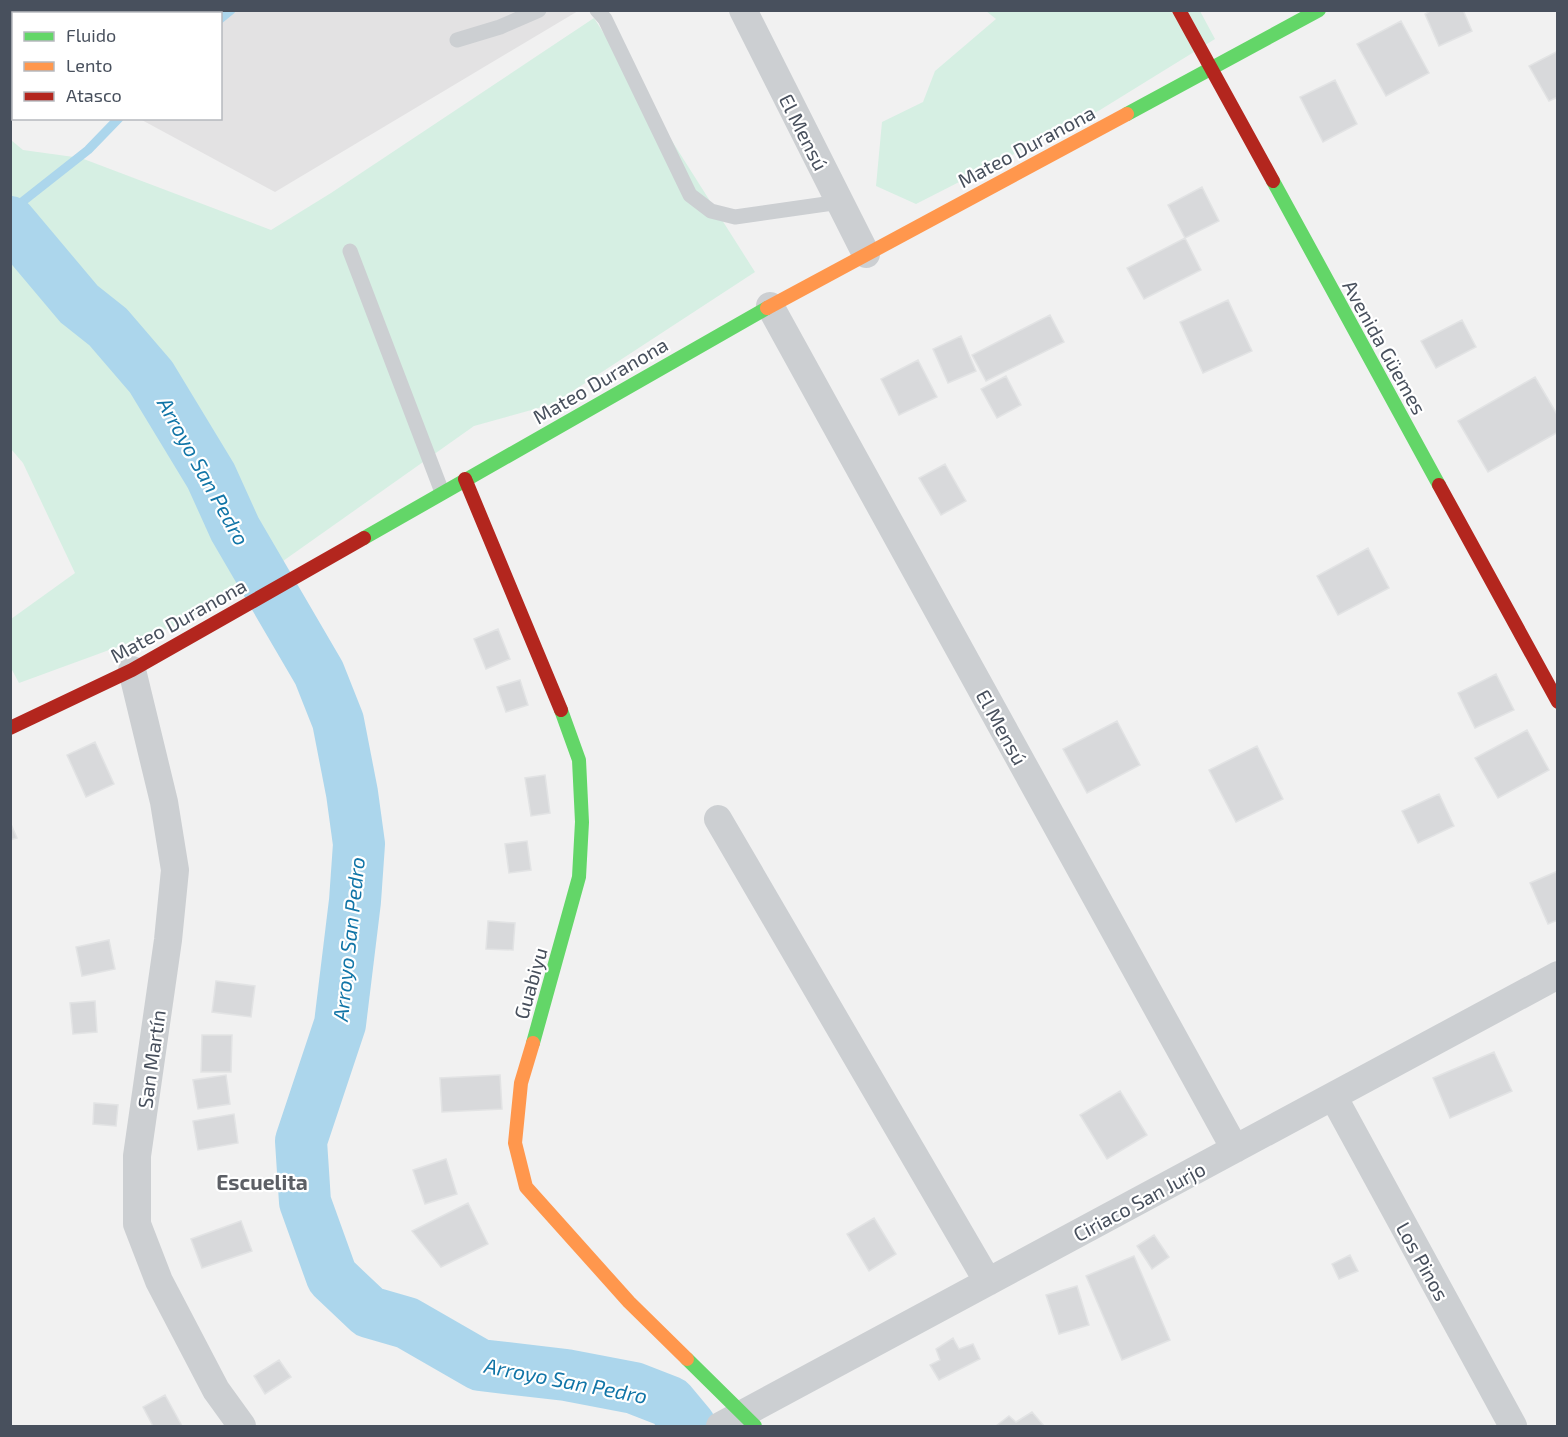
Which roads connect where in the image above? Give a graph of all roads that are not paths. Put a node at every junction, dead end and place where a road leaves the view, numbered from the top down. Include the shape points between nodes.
1 (539, 10) edge
2 (597, 10) edge
3 (743, 10) edge
4 (1179, 10) edge
5 (1319, 10) edge
6 (457, 40) dead end
7 (1211, 69) junction
8 (840, 202) junction
9 (350, 251) dead end
10 (866, 254) junction
11 (770, 306) junction
12 (465, 479) junction
13 (442, 492) junction
14 (132, 670) junction
15 (1557, 702) edge
16 (10, 728) edge
17 (718, 819) dead end
18 (1557, 975) edge
19 (1333, 1096) junction
20 (1235, 1149) junction
21 (988, 1282) junction
22 (739, 1423) edge
23 (242, 1426) edge
24 (1514, 1426) edge

1 - 6 lane
2 - 8 lane via 605,19 690,195 711,211 735,217
3 - 8 street, El Mensú
4 - 7 street, Avenida Güemes
5 - 7 street, Mateo Duranona
7 - 10 street, Mateo Duranona
7 - 15 street, Avenida Güemes
8 - 10 street, El Mensú
9 - 13 lane
10 - 11 street, Mateo Duranona
11 - 12 street, Mateo Duranona
11 - 20 street, El Mensú
12 - 13 street, Mateo Duranona
12 - 22 street, Guabiyu via 554,690 579,760 579,877 521,1083 515,1143 526,1187
13 - 14 street, Mateo Duranona
14 - 16 street, Mateo Duranona
14 - 23 street, San Martín via 164,802 175,870 137,1156 137,1224 159,1281 216,1390
17 - 21 street
18 - 19 street, Ciriaco San Jurjo
19 - 20 street, Ciriaco San Jurjo
19 - 24 street, Los Pinos
20 - 21 street, Ciriaco San Jurjo
21 - 22 street, Ciriaco San Jurjo

